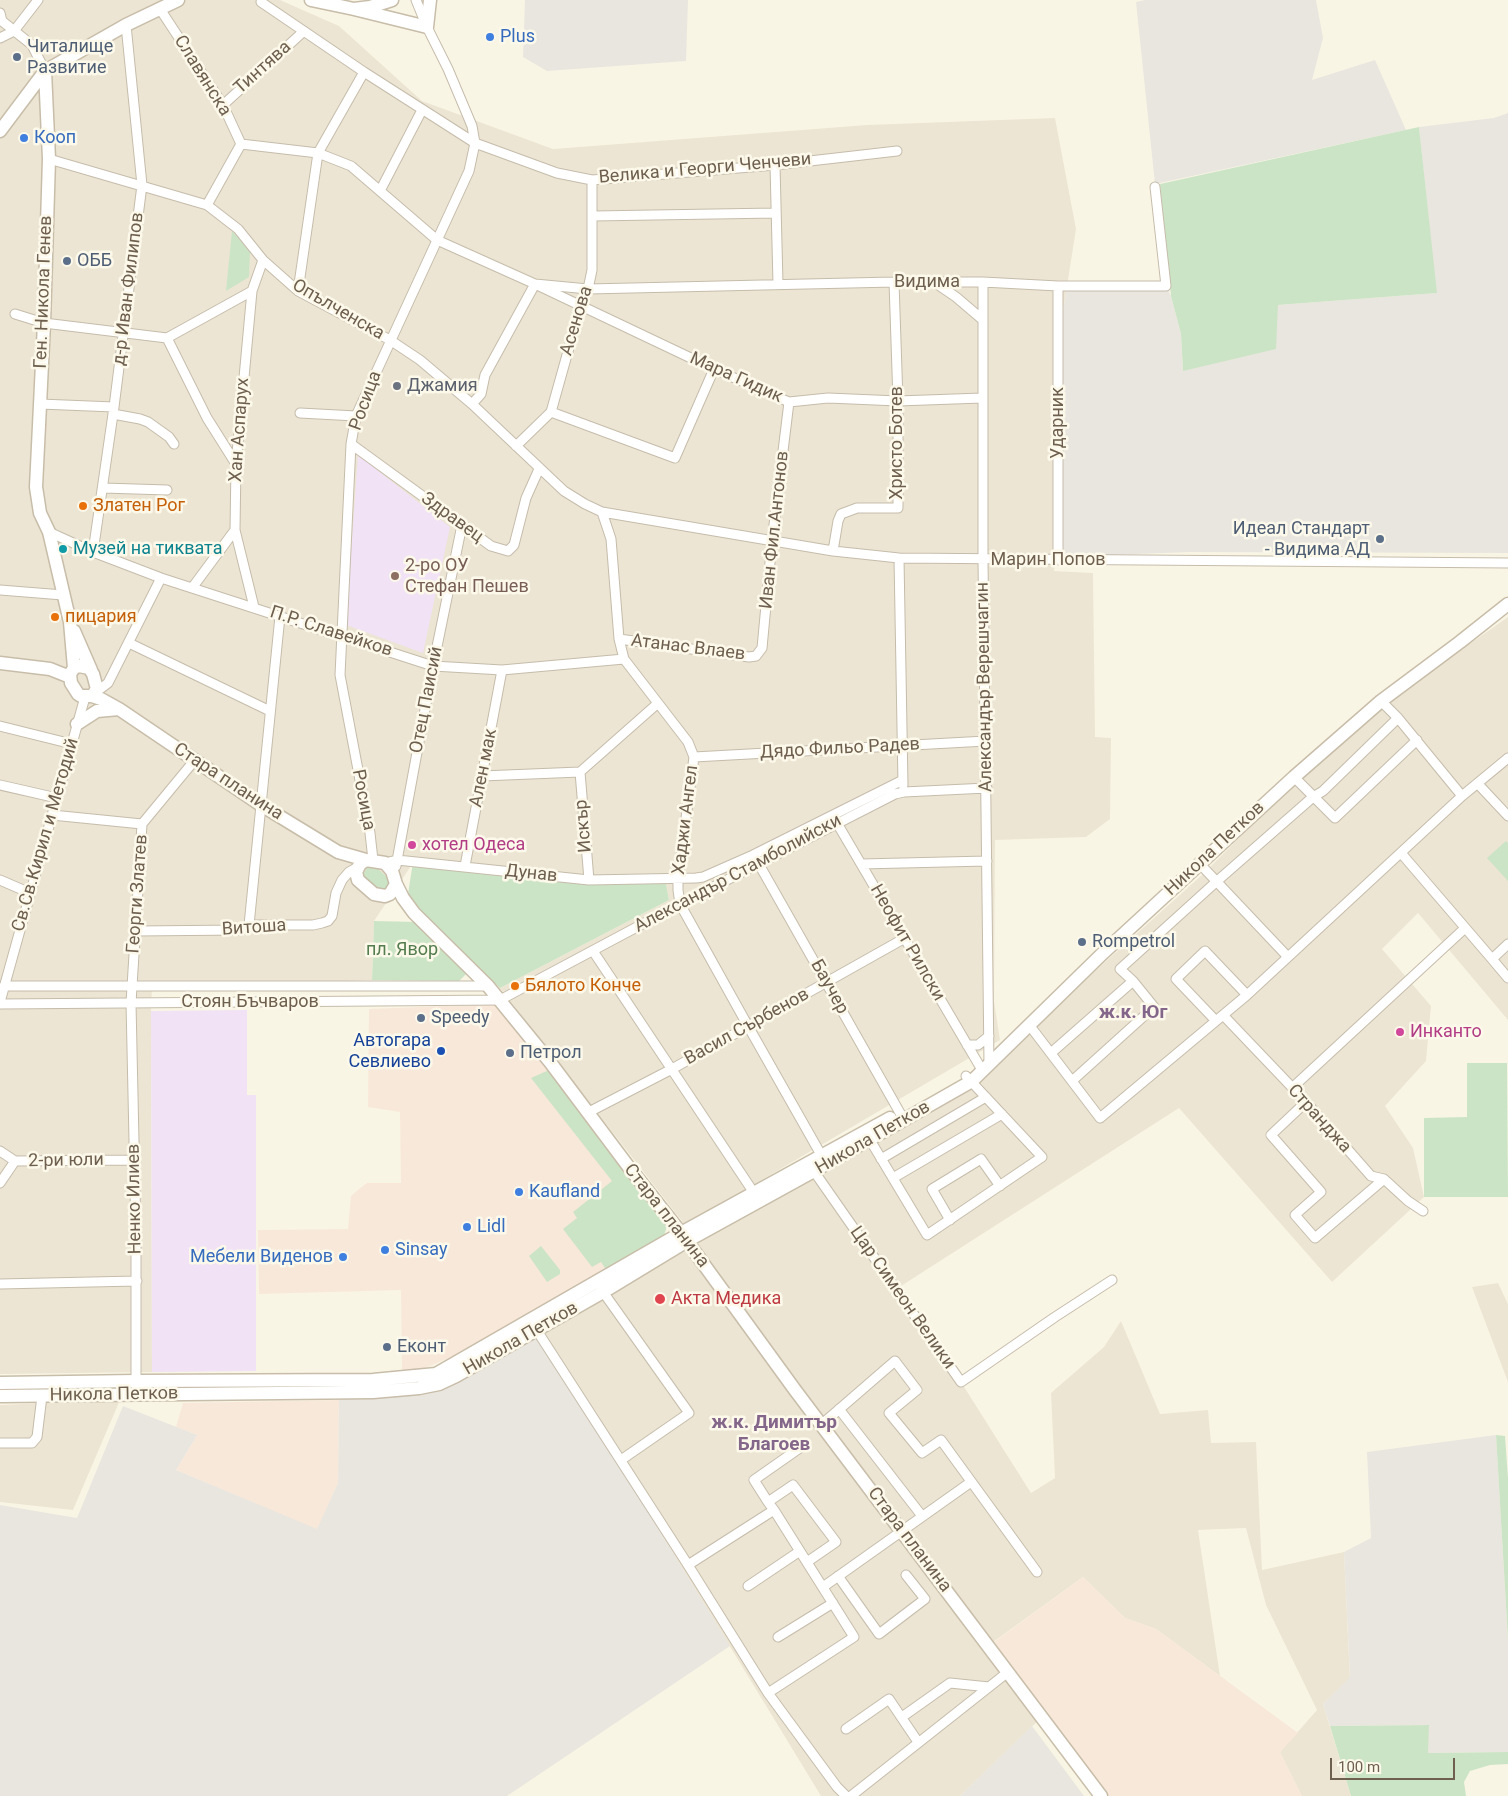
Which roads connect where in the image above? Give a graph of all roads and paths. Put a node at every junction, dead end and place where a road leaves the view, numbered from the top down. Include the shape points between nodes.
1 (38, 0) edge
2 (178, 0) edge
3 (311, 0) edge
4 (365, 0) edge
5 (392, 0) edge
6 (416, 0) edge
7 (430, 0) edge
8 (261, 2) dead end
9 (353, 4) edge
10 (160, 9) junction
11 (0, 13) edge
12 (126, 25) junction
13 (427, 27) junction
14 (14, 31) junction
15 (304, 31) junction
16 (0, 38) edge
17 (45, 71) junction
18 (364, 72) junction
19 (222, 105) junction
20 (422, 110) junction
21 (0, 131) edge
22 (474, 143) junction
23 (241, 144) junction
24 (897, 151) dead end
25 (318, 153) junction
26 (48, 159) junction
27 (775, 165) junction
28 (592, 180) junction
29 (142, 185) junction
30 (1156, 187) dead end
31 (380, 191) junction
32 (207, 205) junction
33 (776, 213) junction
34 (593, 216) junction
35 (436, 240) junction
36 (263, 260) junction
37 (894, 282) junction
38 (934, 282) junction
39 (983, 282) junction
40 (535, 284) junction
41 (778, 284) junction
42 (1058, 286) junction
43 (588, 289) junction
44 (252, 291) junction
45 (298, 291) junction
46 (581, 305) junction
47 (15, 314) dead end
48 (983, 320) junction
49 (44, 323) junction
50 (123, 333) junction
51 (167, 338) junction
52 (390, 340) junction
53 (714, 369) junction
54 (982, 398) junction
55 (898, 401) junction
56 (789, 402) junction
57 (40, 404) junction
58 (472, 404) junction
59 (114, 411) junction
60 (551, 412) junction
61 (300, 413) dead end
62 (356, 416) junction
63 (174, 444) dead end
64 (351, 444) junction
65 (516, 446) junction
66 (236, 464) junction
67 (539, 469) junction
68 (103, 488) junction
69 (167, 490) dead end
70 (602, 512) junction
71 (40, 513) joint
72 (462, 525) junction
73 (235, 530) junction
74 (49, 532) junction
75 (772, 541) junction
76 (833, 551) junction
77 (93, 552) junction
78 (899, 558) junction
79 (983, 560) junction
80 (1058, 560) junction
81 (1498, 563) junction
82 (1508, 563) edge
83 (1508, 571) edge
84 (161, 578) junction
85 (192, 588) junction
86 (0, 590) edge
87 (63, 595) junction
88 (1508, 604) edge
89 (254, 607) junction
90 (1508, 612) edge
91 (280, 616) junction
92 (70, 622) junction
93 (340, 637) junction
94 (620, 639) junction
95 (1460, 642) junction
96 (129, 643) junction
97 (756, 656) joint
98 (624, 659) junction
99 (0, 663) edge
100 (433, 666) junction
101 (502, 670) junction
102 (72, 673) junction
103 (93, 687) junction
104 (1381, 701) junction
105 (657, 704) junction
106 (119, 709) junction
107 (270, 711) junction
108 (1398, 718) junction
109 (77, 724) junction
110 (0, 726) edge
111 (1417, 740) junction
112 (986, 741) junction
113 (72, 744) junction
114 (903, 745) junction
115 (694, 757) junction
116 (1508, 758) edge
117 (194, 761) junction
118 (580, 772) junction
119 (482, 776) junction
120 (1294, 776) junction
121 (903, 780) junction
122 (0, 784) edge
123 (1478, 784) junction
124 (987, 788) junction
125 (904, 792) junction
126 (1462, 796) junction
127 (1314, 797) junction
128 (57, 798) junction
129 (261, 805) junction
130 (1507, 813) edge
131 (52, 815) junction
132 (835, 819) junction
133 (142, 824) junction
134 (1400, 853) junction
135 (754, 854) junction
136 (988, 861) junction
137 (370, 864) junction
138 (759, 864) junction
139 (861, 864) junction
140 (1200, 864) junction
141 (465, 866) junction
142 (678, 879) junction
143 (0, 880) edge
144 (342, 880) junction
145 (395, 880) junction
146 (589, 880) junction
147 (1216, 882) junction
148 (361, 884) junction
149 (30, 894) junction
150 (385, 896) junction
151 (682, 907) junction
152 (414, 913) junction
153 (249, 925) junction
154 (1464, 929) junction
155 (136, 931) junction
156 (905, 938) junction
157 (1508, 944) edge
158 (593, 951) junction
159 (1287, 956) junction
160 (1492, 959) junction
161 (1508, 978) edge
162 (1132, 981) junction
163 (826, 982) junction
164 (4, 986) junction
165 (132, 986) junction
166 (488, 986) junction
167 (1247, 995) junction
168 (500, 1000) junction
169 (0, 1003) edge
170 (131, 1003) junction
171 (1219, 1018) junction
172 (748, 1026) junction
173 (1030, 1026) junction
174 (989, 1036) junction
175 (967, 1045) junction
176 (1051, 1053) junction
177 (986, 1066) junction
178 (672, 1070) junction
179 (969, 1079) junction
180 (1072, 1081) junction
181 (1292, 1088) junction
182 (986, 1097) junction
183 (1306, 1102) junction
184 (587, 1113) junction
185 (1002, 1114) junction
186 (902, 1116) junction
187 (870, 1140) junction
188 (0, 1151) edge
189 (882, 1159) junction
190 (135, 1160) junction
191 (824, 1160) junction
192 (15, 1161) junction
193 (811, 1167) junction
194 (893, 1178) junction
195 (1384, 1179) junction
196 (0, 1183) edge
197 (1000, 1186) junction
198 (757, 1197) junction
199 (1423, 1211) dead end
200 (950, 1220) junction
201 (684, 1237) junction
202 (1112, 1280) dead end
203 (137, 1281) junction
204 (0, 1284) edge
205 (600, 1287) junction
206 (534, 1324) junction
207 (136, 1380) junction
208 (0, 1383) edge
209 (136, 1395) junction
210 (0, 1396) edge
211 (42, 1396) junction
212 (839, 1409) junction
213 (821, 1425) junction
214 (0, 1443) edge
215 (804, 1445) dead end
216 (621, 1460) junction
217 (971, 1482) junction
218 (768, 1502) junction
219 (774, 1510) junction
220 (922, 1516) junction
221 (902, 1530) junction
222 (800, 1551) junction
223 (807, 1562) junction
224 (688, 1564) junction
225 (1037, 1572) dead end
226 (906, 1575) dead end
227 (838, 1576) junction
228 (748, 1586) dead end
229 (823, 1587) junction
230 (833, 1603) junction
231 (778, 1637) dead end
232 (1008, 1672) junction
233 (989, 1687) junction
234 (768, 1693) junction
235 (902, 1717) junction
236 (846, 1729) dead end
237 (918, 1742) junction
238 (837, 1787) junction
239 (832, 1796) edge
240 (846, 1796) edge
241 (850, 1796) edge
242 (1101, 1796) edge

1 - 14 street
2 - 10 street
3 - 9 street
4 - 9 street
5 - 9 street via 370,7
6 - 13 street, Росица
7 - 13 street
8 - 15 street, Велика и Георги Ченчеви
9 - 13 street
10 - 12 street
10 - 19 street, Славянска
11 - 14 street via 2,21
12 - 17 street
12 - 29 street, д-р Иван Филипов
13 - 22 street, Росица via 472,126
14 - 16 street
14 - 17 street via 32,45
15 - 18 street, Велика и Георги Ченчеви
15 - 19 street, Тинтява
17 - 21 street
17 - 26 street, Ген. Никола Генев
18 - 20 street, Велика и Георги Ченчеви
18 - 25 street
19 - 23 street, Славянска
20 - 22 street, Велика и Георги Ченчеви
20 - 31 street
22 - 28 street, Велика и Георги Ченчеви via 556,173
22 - 35 street, Росица via 469,171
23 - 25 street, Мара Гидик
23 - 32 street
24 - 27 street, Велика и Георги Ченчеви
25 - 31 street, Мара Гидик via 351,166
25 - 45 street
26 - 29 street, Опълченска
26 - 49 street, Ген. Никола Генев
27 - 28 street, Велика и Георги Ченчеви
27 - 33 street
28 - 34 street, Асенова
29 - 32 street, Опълченска
29 - 50 street, д-р Иван Филипов
30 - 42 street, Видима via 1166,286
31 - 35 street, Мара Гидик
32 - 36 street, Опълченска via 238,229
33 - 34 street
33 - 41 street
34 - 43 street, Асенова via 592,270
35 - 40 street, Мара Гидик
35 - 52 street, Росица
36 - 44 street, Хан Аспарух
36 - 45 street, Опълченска
37 - 38 street, Видима
37 - 41 street, Видима
37 - 55 street, Христо Ботев
38 - 39 street, Видима
38 - 48 street
39 - 42 street, Видима
39 - 48 street, Александър Верешчагин
40 - 43 street, Мара Гидик
40 - 46 street, Мара Гидик
40 - 58 street via 485,375 481,394
41 - 43 street, Видима
42 - 80 street, Ударник
43 - 46 street, Асенова
44 - 51 street
44 - 66 street, Хан Аспарух
45 - 52 street, Опълченска
46 - 53 street, Мара Гидик
46 - 60 street, Асенова
47 - 49 street
48 - 54 street, Александър Верешчагин
49 - 50 street
49 - 57 street, Ген. Никола Генев
50 - 51 street
50 - 59 street, д-р Иван Филипов
51 - 66 street via 207,418
52 - 58 street, Опълченска via 420,360
52 - 62 street, Росица
53 - 56 street, Мара Гидик
53 - 60 street via 674,458
54 - 55 street, Мара Гидик
54 - 79 street, Александър Верешчагин
55 - 56 street, Мара Гидик via 828,398
55 - 76 street, Христо Ботев via 898,508 857,508 840,514
56 - 75 street, Иван Фил.Антонов
57 - 59 street
57 - 71 street, Ген. Никола Генев via 36,487
58 - 65 street, Опълченска
59 - 63 street via 148,422
59 - 68 street, д-р Иван Филипов
60 - 65 street
61 - 62 street
62 - 64 street, Росица
64 - 72 street, Здравец
64 - 93 street, Росица
65 - 67 street, Опълченска
66 - 73 street, Хан Аспарух
67 - 70 street, Опълченска via 564,491
67 - 72 street, Здравец via 526,498 511,549 491,546
68 - 69 street
68 - 77 street, д-р Иван Филипов
70 - 75 street, Марин Попов
70 - 94 street, Хаджи Ангел via 611,539
71 - 74 street, Стара планина
72 - 100 street, Отец Паисий
73 - 85 street
73 - 89 street, Хан Аспарух
74 - 77 street, П.Р. Славейков
74 - 87 street, Стара планина
75 - 76 street, Марин Попов
75 - 97 street, Иван Фил.Антонов via 762,648
76 - 78 street, Марин Попов
77 - 84 street, П.Р. Славейков
78 - 79 street, Марин Попов
78 - 114 street
79 - 80 street, Марин Попов
79 - 112 street, Александър Верешчагин
80 - 81 street, Марин Попов
81 - 82 street, Марин Попов
81 - 83 street
84 - 85 street, П.Р. Славейков
84 - 96 street, Св.Св.Кирил и Методий
85 - 89 street, П.Р. Славейков
86 - 87 street
87 - 92 street, Стара планина
88 - 95 street, Никола Петков
89 - 91 street, П.Р. Славейков
90 - 95 street, Никола Петков
91 - 93 street, П.Р. Славейков
91 - 107 street
92 - 102 street, Стара планина
92 - 103 street, Стара планина
93 - 100 street, П.Р. Славейков
93 - 137 street, Росица via 341,687 370,833
94 - 97 street, Атанас Влаев
94 - 98 street, Хаджи Ангел
95 - 104 street, Никола Петков
96 - 103 street, Св.Св.Кирил и Методий via 108,684
96 - 107 street
98 - 101 street, П.Р. Славейков
98 - 105 street, Хаджи Ангел
99 - 102 street
100 - 101 street, П.Р. Славейков
100 - 137 street, Отец Паисий
101 - 119 street, Ален мак
102 - 103 street via 84,666
102 - 103 street via 78,694
103 - 106 street, Стара планина
103 - 109 street, Св.Св.Кирил и Методий
104 - 108 street
104 - 120 street, Никола Петков
105 - 115 street, Хаджи Ангел via 688,742
105 - 118 street
106 - 109 street via 97,711
106 - 117 street, Стара планина
107 - 129 street
108 - 111 street
108 - 127 street
109 - 113 street, Св.Св.Кирил и Методий
110 - 113 street
111 - 126 street
111 - 127 street via 1335,818
112 - 114 street, Дядо Фильо Радев
112 - 124 street, Александър Верешчагин
113 - 128 street, Св.Св.Кирил и Методий
114 - 115 street, Дядо Фильо Радев
114 - 121 street
115 - 142 street, Хаджи Ангел
116 - 123 street
117 - 129 street, Стара планина
117 - 133 street, Георги Златев
118 - 119 street
118 - 146 street, Искър
119 - 141 street, Ален мак
120 - 127 street
120 - 140 street, Никола Петков
121 - 125 street
121 - 132 street, Александър Стамболийски
122 - 128 street
123 - 126 street
123 - 130 street
124 - 125 street, Александър Стамболийски
124 - 136 street, Александър Верешчагин
125 - 132 street, Александър Стамболийски
126 - 134 street
127 - 147 street
128 - 131 street, Св.Св.Кирил и Методий
129 - 137 street, Стара планина via 338,852
129 - 153 street
131 - 133 street
131 - 149 street, Св.Св.Кирил и Методий
132 - 135 street, Александър Стамболийски
132 - 138 street, Александър Стамболийски
132 - 139 street, Неофит Рилски
133 - 155 street, Георги Златев
134 - 154 street
134 - 159 street
135 - 138 street, Баучер
135 - 142 street, Александър Стамболийски via 703,877
136 - 139 street
136 - 174 street, Александър Верешчагин
137 - 141 street, Дунав
137 - 144 street, Витоша via 349,872
137 - 145 street, Стара планина
137 - 148 street
138 - 151 street, Александър Стамболийски
138 - 163 street, Баучер
139 - 156 street, Неофит Рилски
140 - 147 street
140 - 173 street, Никола Петков
141 - 146 street, Дунав
142 - 146 street, Дунав
142 - 151 street, Хаджи Ангел
143 - 149 street
144 - 148 street
144 - 153 street, Витоша via 328,921 312,925
145 - 150 street via 390,894
145 - 152 street, Стара планина via 402,898
147 - 159 street
147 - 162 street via 1120,968
148 - 150 street, Стара планина via 374,894
149 - 164 street, Св.Св.Кирил и Методий
150 - 152 street, Стара планина
151 - 158 street, Александър Стамболийски
151 - 172 street
152 - 166 street, Стара планина
153 - 155 street, Витоша via 242,930
154 - 160 street
154 - 181 street
155 - 165 street, Георги Златев
156 - 163 street, Васил Сърбенов
156 - 175 street, Неофит Рилски
157 - 160 street
158 - 168 street, Александър Стамболийски
158 - 178 street
159 - 167 street
160 - 161 street
162 - 176 street
162 - 180 street via 1154,1007
163 - 172 street, Васил Сърбенов
163 - 186 street, Баучер
164 - 165 street, Стоян Бъчваров
164 - 169 street, Св.Св.Кирил и Методий
165 - 166 street, Стоян Бъчваров
165 - 170 street, Георги Златев
166 - 168 street, Стара планина
167 - 171 street
167 - 171 street, Странджа via 1205,951 1176,978
168 - 170 street, Стоян Бъчваров
168 - 184 street, Стара планина
169 - 170 street, Стоян Бъчваров
170 - 190 street, Ненко Илиев
171 - 180 street via 1100,1118
171 - 181 street, Странджа
172 - 178 street, Васил Сърбенов
172 - 191 street
173 - 176 street
173 - 177 street, Никола Петков
174 - 175 street via 978,1045
174 - 177 street, Александър Верешчагин
175 - 177 street, Неофит Рилски
176 - 180 street
177 - 179 street, Никола Петков
178 - 184 street, Васил Сърбенов
178 - 198 street
179 - 182 street
179 - 186 street, Никола Петков
181 - 183 street, Странджа
182 - 185 street
182 - 189 street
183 - 195 street, Странджа via 1371,1176
183 - 195 street via 1271,1135 1321,1192 1295,1215 1315,1238
184 - 201 street, Стара планина
185 - 194 street
185 - 197 street via 1042,1157
186 - 187 street, Никола Петков
186 - 191 street, Никола Петков
187 - 189 street
187 - 191 street, Никола Петков
188 - 192 street, 2-ри юли
189 - 194 street
190 - 192 street, 2-ри юли
190 - 203 street, Ненко Илиев
191 - 193 street, Никола Петков
192 - 196 street
193 - 198 street, Никола Петков
193 - 202 street, Цар Симеон Велики via 961,1382
194 - 200 street via 927,1235
195 - 199 street, Странджа
197 - 200 street
197 - 200 street via 981,1159 932,1190
198 - 201 street, Никола Петков
201 - 205 street, Никола Петков
201 - 213 street, Стара планина
203 - 204 street
203 - 207 street, Ненко Илиев
205 - 206 street, Никола Петков
205 - 216 street via 689,1413
206 - 207 street, Никола Петков via 436,1374 334,1380
206 - 209 street, Никола Петков via 456,1376 419,1388 373,1392
206 - 216 street
207 - 208 street, Никола Петков
207 - 209 street, Ненко Илиев
209 - 211 street, Никола Петков
210 - 211 street, Никола Петков
211 - 214 street via 37,1437 32,1444
212 - 213 street
212 - 217 street via 895,1361 916,1390 888,1413 922,1453 941,1440
212 - 220 street
213 - 221 street, Стара планина
215 - 218 street via 754,1480
216 - 224 street
217 - 220 street
217 - 225 street
218 - 219 street
218 - 223 street via 793,1485 836,1542
219 - 222 street
219 - 224 street
220 - 221 street
221 - 227 street
221 - 232 street, Стара планина
222 - 223 street
222 - 228 street
223 - 229 street
224 - 234 street
226 - 227 street via 924,1599 879,1634
227 - 229 street
229 - 230 street
230 - 231 street
230 - 234 street via 854,1637
232 - 233 street
232 - 242 street, Стара планина
233 - 235 street via 950,1684
233 - 237 street
234 - 238 street
235 - 236 street via 889,1699
235 - 237 street
237 - 241 street
238 - 239 street
238 - 240 street

